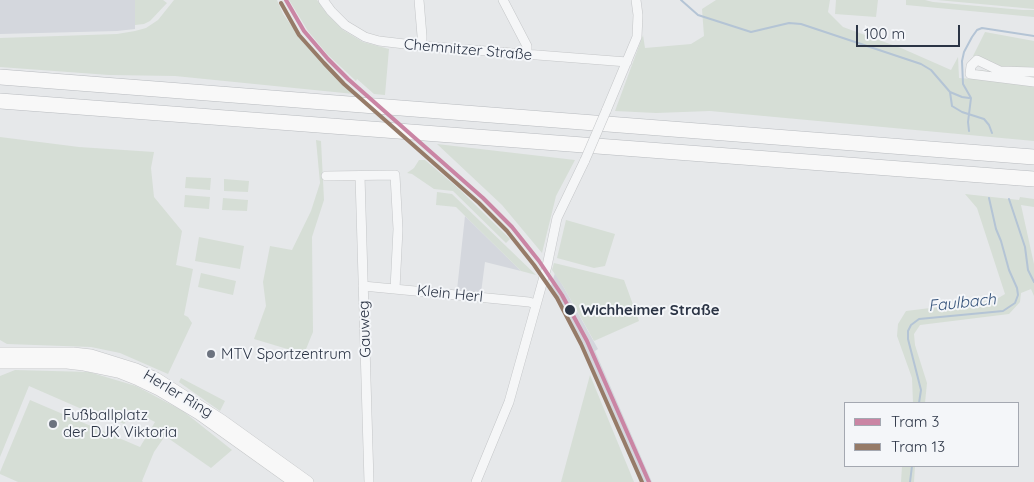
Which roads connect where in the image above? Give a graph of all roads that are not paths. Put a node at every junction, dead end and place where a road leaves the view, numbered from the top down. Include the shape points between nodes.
1 (323, 0) edge
2 (419, 0) edge
3 (503, 0) edge
4 (636, 0) edge
5 (422, 46) junction
6 (527, 55) junction
7 (628, 62) junction
8 (1034, 72) edge
9 (0, 78) edge
10 (1034, 82) edge
11 (0, 101) edge
12 (1034, 157) edge
13 (326, 176) dead end
14 (360, 176) junction
15 (1031, 180) edge
16 (363, 286) junction
17 (395, 288) junction
18 (536, 304) junction
19 (0, 345) edge
20 (0, 353) edge
21 (17, 353) junction
22 (3, 365) edge
23 (294, 482) edge
24 (308, 482) edge
25 (369, 482) edge
26 (476, 482) edge

1 - 5 street, Chemnitzer Straße via 345,25 365,37
2 - 5 street
3 - 6 street via 527,46
4 - 7 street via 637,37
5 - 6 street, Chemnitzer Straße
6 - 7 street, Chemnitzer Straße
7 - 18 street, bridge via 560,209
8 - 10 street via 1000,71 977,60 971,66 970,74
9 - 12 highway
11 - 15 highway
13 - 14 street
14 - 16 street, Gauweg
14 - 17 street via 395,175 398,229
16 - 17 street, Klein Herl
16 - 25 street, Gauweg
17 - 18 street, Klein Herl
18 - 26 street via 509,402
19 - 21 main road
20 - 21 main road, Herler Ring
21 - 24 main road, Herler Ring via 91,355 143,372 223,421
22 - 23 main road, Herler Ring via 67,363 118,372 138,380 199,414

